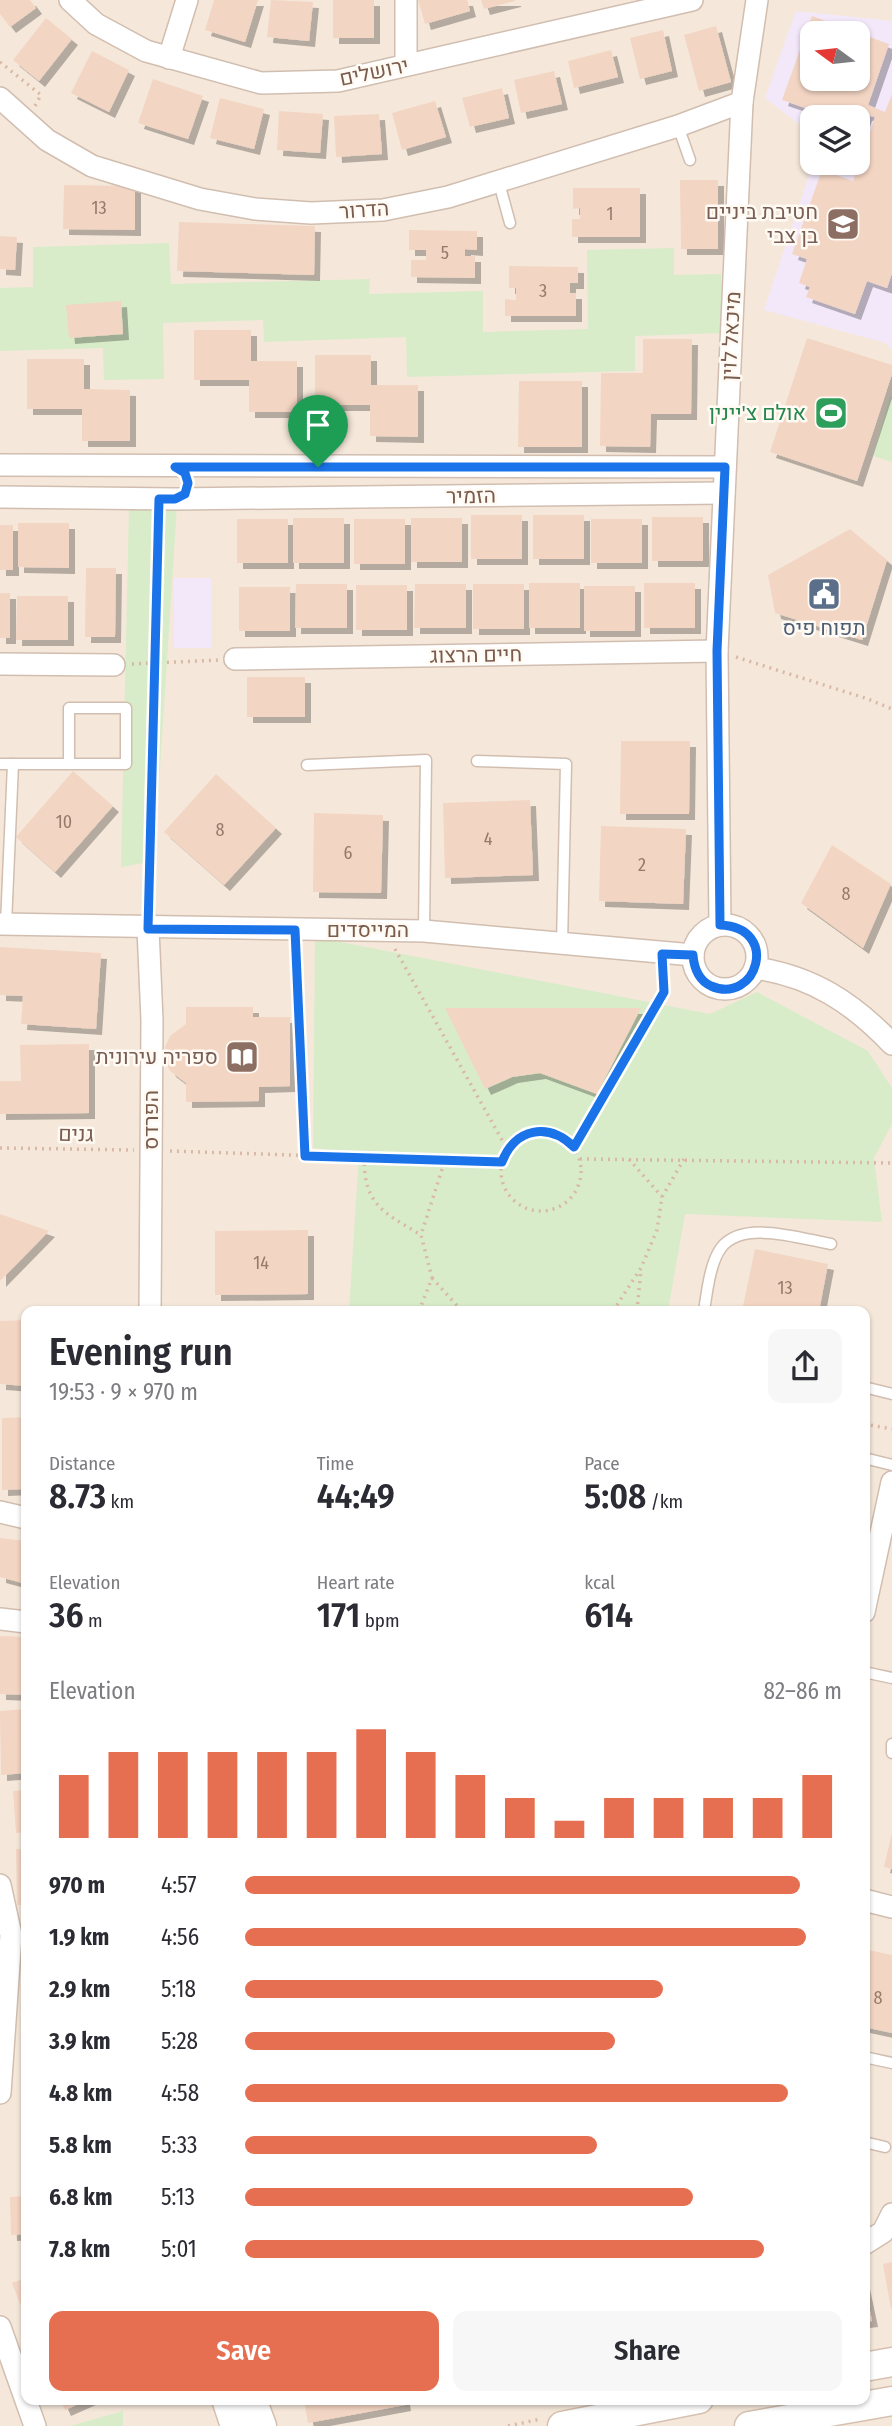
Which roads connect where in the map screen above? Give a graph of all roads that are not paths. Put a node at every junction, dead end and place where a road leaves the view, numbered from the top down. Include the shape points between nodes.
1 (70, 0) edge
2 (187, 0) edge
3 (406, 0) edge
4 (692, 0) edge
5 (757, 0) edge
6 (169, 58) junction
7 (406, 65) junction
8 (0, 98) edge
9 (742, 102) junction
10 (678, 126) junction
11 (690, 160) dead end
12 (499, 183) junction
13 (510, 223) dead end
14 (0, 465) edge
15 (175, 467) junction
16 (216, 467) junction
17 (725, 467) junction
18 (724, 493) junction
19 (0, 497) edge
20 (218, 498) junction
21 (167, 499) junction
22 (717, 651) junction
23 (235, 659) road end
24 (0, 664) edge
25 (114, 665) road end
26 (477, 761) dead end
27 (0, 764) edge
28 (13, 764) junction
29 (69, 764) junction
30 (307, 765) dead end
31 (3, 924) edge
32 (720, 925) junction
33 (148, 929) junction
34 (424, 931) junction
35 (562, 944) junction
36 (693, 955) junction
37 (755, 968) junction
38 (892, 1044) edge
39 (831, 1244) dead end
40 (150, 1306) edge
41 (705, 1306) edge
42 (870, 1388) edge
43 (892, 1394) edge
44 (870, 1460) edge
45 (892, 1465) edge
46 (892, 1482) edge
47 (0, 1512) edge
48 (21, 1517) edge
49 (870, 1584) edge
50 (0, 1619) edge
51 (21, 1621) edge
52 (870, 1673) edge
53 (892, 1678) edge
54 (892, 1744) edge
55 (892, 1753) edge
56 (0, 1885) edge
57 (870, 1902) edge
58 (892, 1907) edge
59 (19, 1935) edge
60 (870, 2058) edge
61 (892, 2063) edge
62 (0, 2093) edge
63 (870, 2143) edge
64 (885, 2147) dead end
65 (892, 2214) edge
66 (870, 2240) edge
67 (0, 2327) edge
68 (892, 2362) edge
69 (870, 2366) edge
70 (21, 2386) edge
71 (892, 2402) edge
72 (28, 2405) edge
73 (228, 2405) edge
74 (254, 2405) edge
75 (669, 2405) edge
76 (35, 2426) edge
77 (235, 2426) edge
78 (262, 2426) edge
79 (562, 2426) edge
80 (748, 2426) edge

1 - 6 street, ירושלים via 96,24
2 - 6 street
3 - 7 street
4 - 7 street, ירושלים
5 - 9 street, מיכאל לוין
6 - 7 street, ירושלים via 261,83 338,81
8 - 12 street, הדרור via 47,140 92,166 200,199 255,209 311,213 383,210
9 - 10 street, הדרור
9 - 17 street, מיכאל לוין
10 - 11 lane
10 - 12 street, הדרור
12 - 13 lane
14 - 15 street, הזמיר
15 - 16 street, הזמיר
15 - 21 street via 185,473 188,483 185,494
16 - 17 street, הזמיר
16 - 20 street via 205,471 203,484 207,494
17 - 18 street, מיכאל לוין
18 - 20 street, הזמיר
18 - 22 street, מיכאל לוין
19 - 21 street, הזמיר
20 - 21 street, הזמיר
22 - 23 street, חיים הרצוג
22 - 32 street, מיכאל לוין
24 - 25 street
26 - 35 lane via 566,764
27 - 28 lane
28 - 29 lane
28 - 31 lane
29 - 29 lane via 126,764 126,708 69,708
30 - 34 lane via 426,760
31 - 33 street, המייסדים
32 - 36 street via 701,935
32 - 37 street via 742,929 750,936
33 - 34 street, המייסדים
33 - 40 street, הפרדס via 152,1020
34 - 35 street, המייסדים
35 - 36 street, המייסדים
36 - 37 street via 704,982 723,989 742,984
37 - 38 street via 782,972 830,991
39 - 41 lane via 763,1231 736,1237 721,1248
42 - 43 lane
44 - 45 lane
46 - 49 street
47 - 48 street
50 - 51 street
52 - 53 lane
54 - 55 lane
56 - 59 street
57 - 58 street
59 - 62 street
60 - 61 lane
63 - 64 lane
65 - 66 street via 883,2232
67 - 70 street
68 - 69 main road
71 - 80 main road
72 - 76 street
73 - 77 main road
74 - 78 main road
75 - 79 main road

